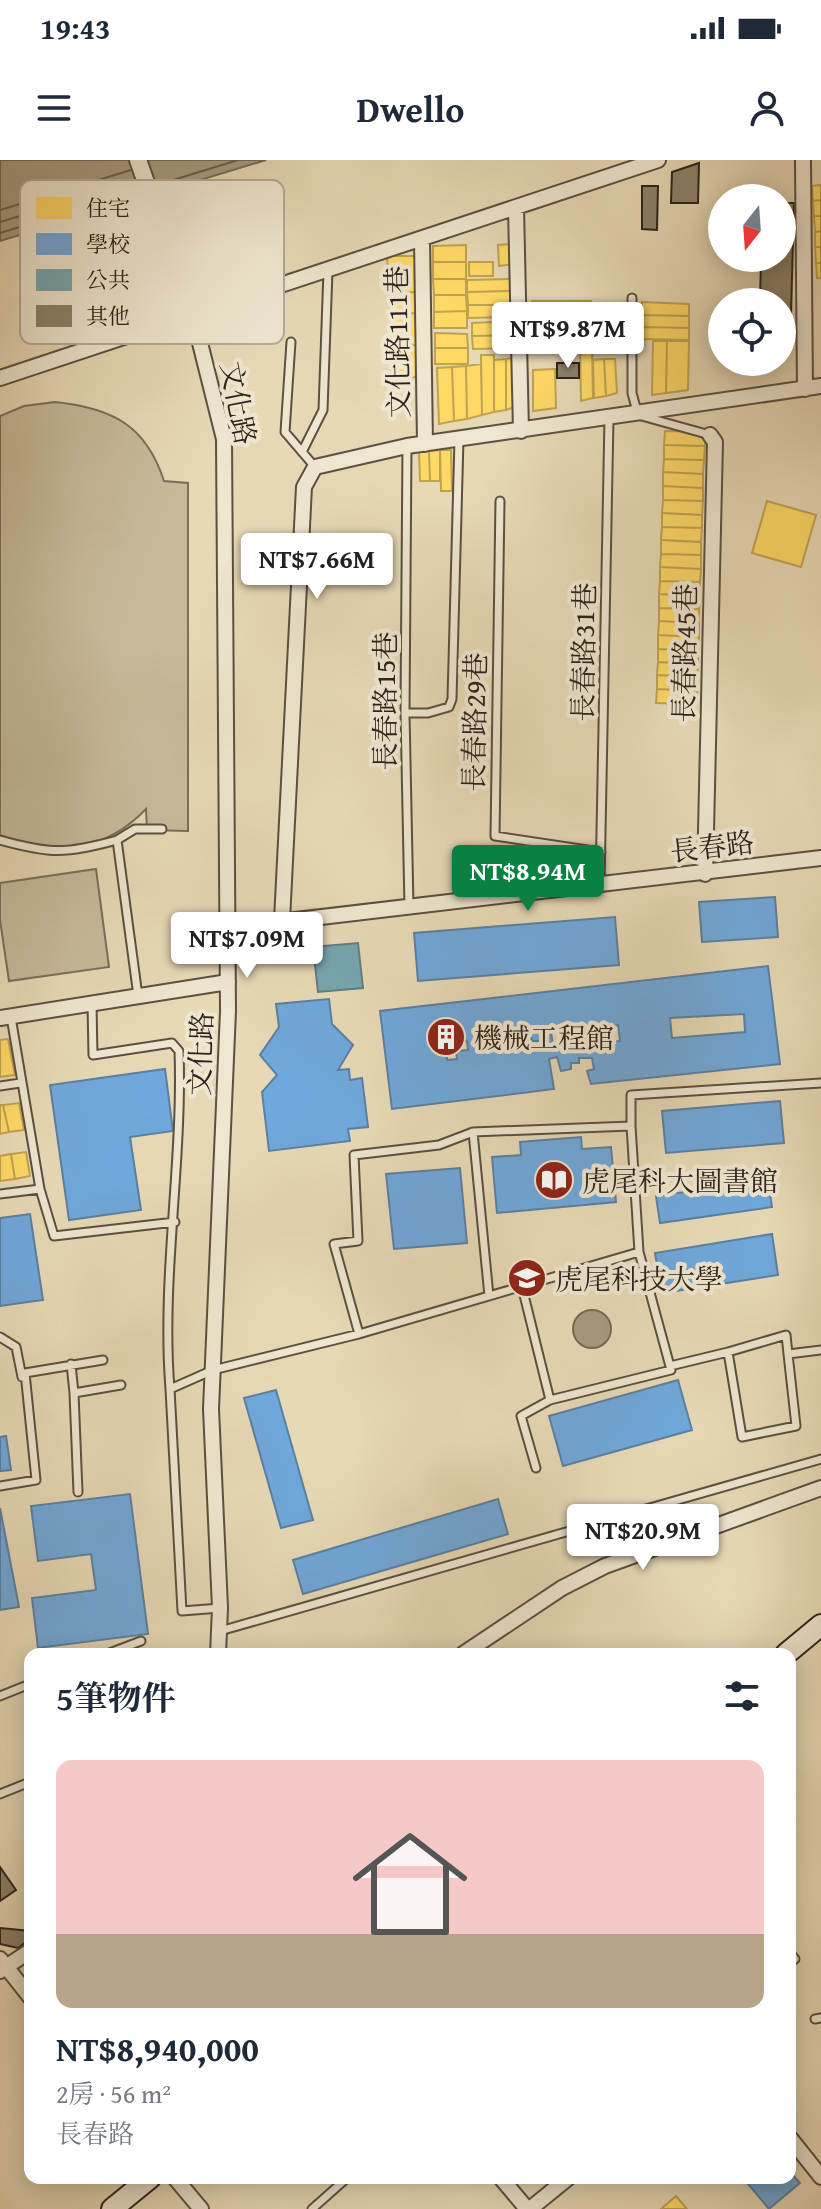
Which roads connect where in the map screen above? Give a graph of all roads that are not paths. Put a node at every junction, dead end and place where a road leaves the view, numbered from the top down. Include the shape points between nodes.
1 (138, 160) edge
2 (658, 160) edge
3 (803, 160) edge
4 (145, 180) edge
5 (516, 208) junction
6 (422, 239) junction
7 (328, 271) junction
8 (284, 285) edge
9 (632, 298) dead end
10 (291, 342) dead end
11 (104, 344) edge
12 (200, 344) edge
13 (0, 378) edge
14 (821, 386) edge
15 (805, 389) junction
16 (638, 415) junction
17 (609, 418) junction
18 (521, 431) junction
19 (710, 435) joint
20 (459, 439) junction
21 (425, 444) junction
22 (407, 446) junction
23 (302, 452) junction
24 (315, 467) junction
25 (500, 501) dead end
26 (405, 713) junction
27 (162, 829) dead end
28 (0, 840) edge
29 (117, 840) junction
30 (601, 852) junction
31 (821, 858) edge
32 (705, 874) junction
33 (600, 886) junction
34 (409, 907) junction
35 (282, 920) junction
36 (228, 928) junction
37 (228, 982) junction
38 (138, 996) junction
39 (92, 1002) junction
40 (5, 1017) edge
41 (20, 1083) junction
42 (821, 1083) edge
43 (0, 1086) edge
44 (631, 1126) junction
45 (473, 1132) junction
46 (40, 1189) junction
47 (0, 1194) edge
48 (175, 1222) junction
49 (639, 1252) junction
50 (522, 1287) junction
51 (489, 1296) junction
52 (359, 1334) junction
53 (0, 1337) edge
54 (821, 1350) edge
55 (728, 1352) junction
56 (788, 1354) junction
57 (103, 1360) dead end
58 (71, 1364) junction
59 (670, 1366) junction
60 (213, 1370) junction
61 (22, 1377) junction
62 (121, 1385) dead end
63 (170, 1389) junction
64 (74, 1393) junction
65 (550, 1400) junction
66 (821, 1459) edge
67 (536, 1468) dead end
68 (0, 1486) edge
69 (821, 1488) edge
70 (78, 1492) dead end
71 (220, 1608) junction
72 (821, 1625) edge
73 (220, 1631) junction
74 (141, 1641) dead end
75 (123, 1648) edge
76 (219, 1648) edge
77 (472, 1648) edge
78 (793, 1648) edge
79 (24, 1686) edge
80 (0, 1696) edge
81 (24, 1784) edge
82 (0, 1794) edge
83 (24, 1954) edge
84 (2, 1966) edge
85 (24, 1990) edge
86 (796, 2146) edge
87 (821, 2177) edge
88 (143, 2184) edge
89 (180, 2184) edge
90 (340, 2184) edge
91 (506, 2184) edge
92 (560, 2184) edge
93 (112, 2209) edge
94 (201, 2209) edge
95 (312, 2209) edge
96 (529, 2209) edge

1 - 4 street
2 - 5 street
3 - 15 street
5 - 6 street
5 - 18 street
6 - 7 street
6 - 21 street, 文化路111巷
7 - 8 street
7 - 23 lane via 323,410
9 - 16 lane via 632,393
10 - 23 lane via 285,432
11 - 13 street
12 - 36 street, 文化路 via 224,439
14 - 15 street
15 - 16 street
16 - 17 street
16 - 19 lane
17 - 18 street
17 - 30 lane, 長春路31巷
18 - 20 street
19 - 32 street, 長春路45巷 via 715,442
20 - 21 street
20 - 26 lane via 452,699 449,707
21 - 22 street
22 - 24 street
22 - 26 lane, 長春路15巷
23 - 24 lane
24 - 35 street via 304,487
25 - 30 lane, 長春路29巷 via 495,836
26 - 34 lane, 長春路15巷
27 - 29 lane via 135,829
28 - 29 lane via 49,853
29 - 38 lane
30 - 33 lane, 長春路31巷
31 - 32 street, 長春路
32 - 33 street, 長春路
33 - 34 street, 長春路
34 - 35 street, 長春路
35 - 36 street, 長春路
36 - 37 street, 文化路
37 - 38 street
37 - 60 street, 文化路
38 - 39 street
39 - 40 street
39 - 48 lane via 93,1055 172,1043 179,1051
40 - 41 lane
41 - 43 lane
41 - 46 lane
42 - 44 lane via 631,1095
44 - 45 lane
44 - 49 lane
45 - 51 lane
45 - 52 lane via 439,1145 354,1155 358,1241 334,1244
46 - 47 lane
46 - 48 lane via 54,1236
48 - 63 lane via 167,1350
49 - 50 lane
49 - 59 lane
50 - 51 lane
50 - 65 lane
51 - 52 lane
52 - 60 lane
53 - 61 lane via 16,1347
54 - 56 lane
55 - 56 lane via 786,1335
55 - 56 lane via 742,1437 796,1426
55 - 59 lane
57 - 58 lane
58 - 61 lane
58 - 64 lane
59 - 65 lane via 671,1370
60 - 63 lane
60 - 71 street, 文化路
61 - 68 lane via 36,1480
62 - 64 lane
63 - 71 lane via 182,1611
64 - 70 lane
65 - 67 lane via 521,1416
66 - 73 lane
69 - 77 street via 605,1566
71 - 73 street, 文化路
72 - 78 main road
73 - 76 street, 文化路
74 - 75 lane
79 - 80 lane
81 - 82 lane
83 - 84 street
84 - 85 street
86 - 87 street
88 - 93 main road
89 - 94 street
90 - 95 lane
91 - 96 street
92 - 96 street

